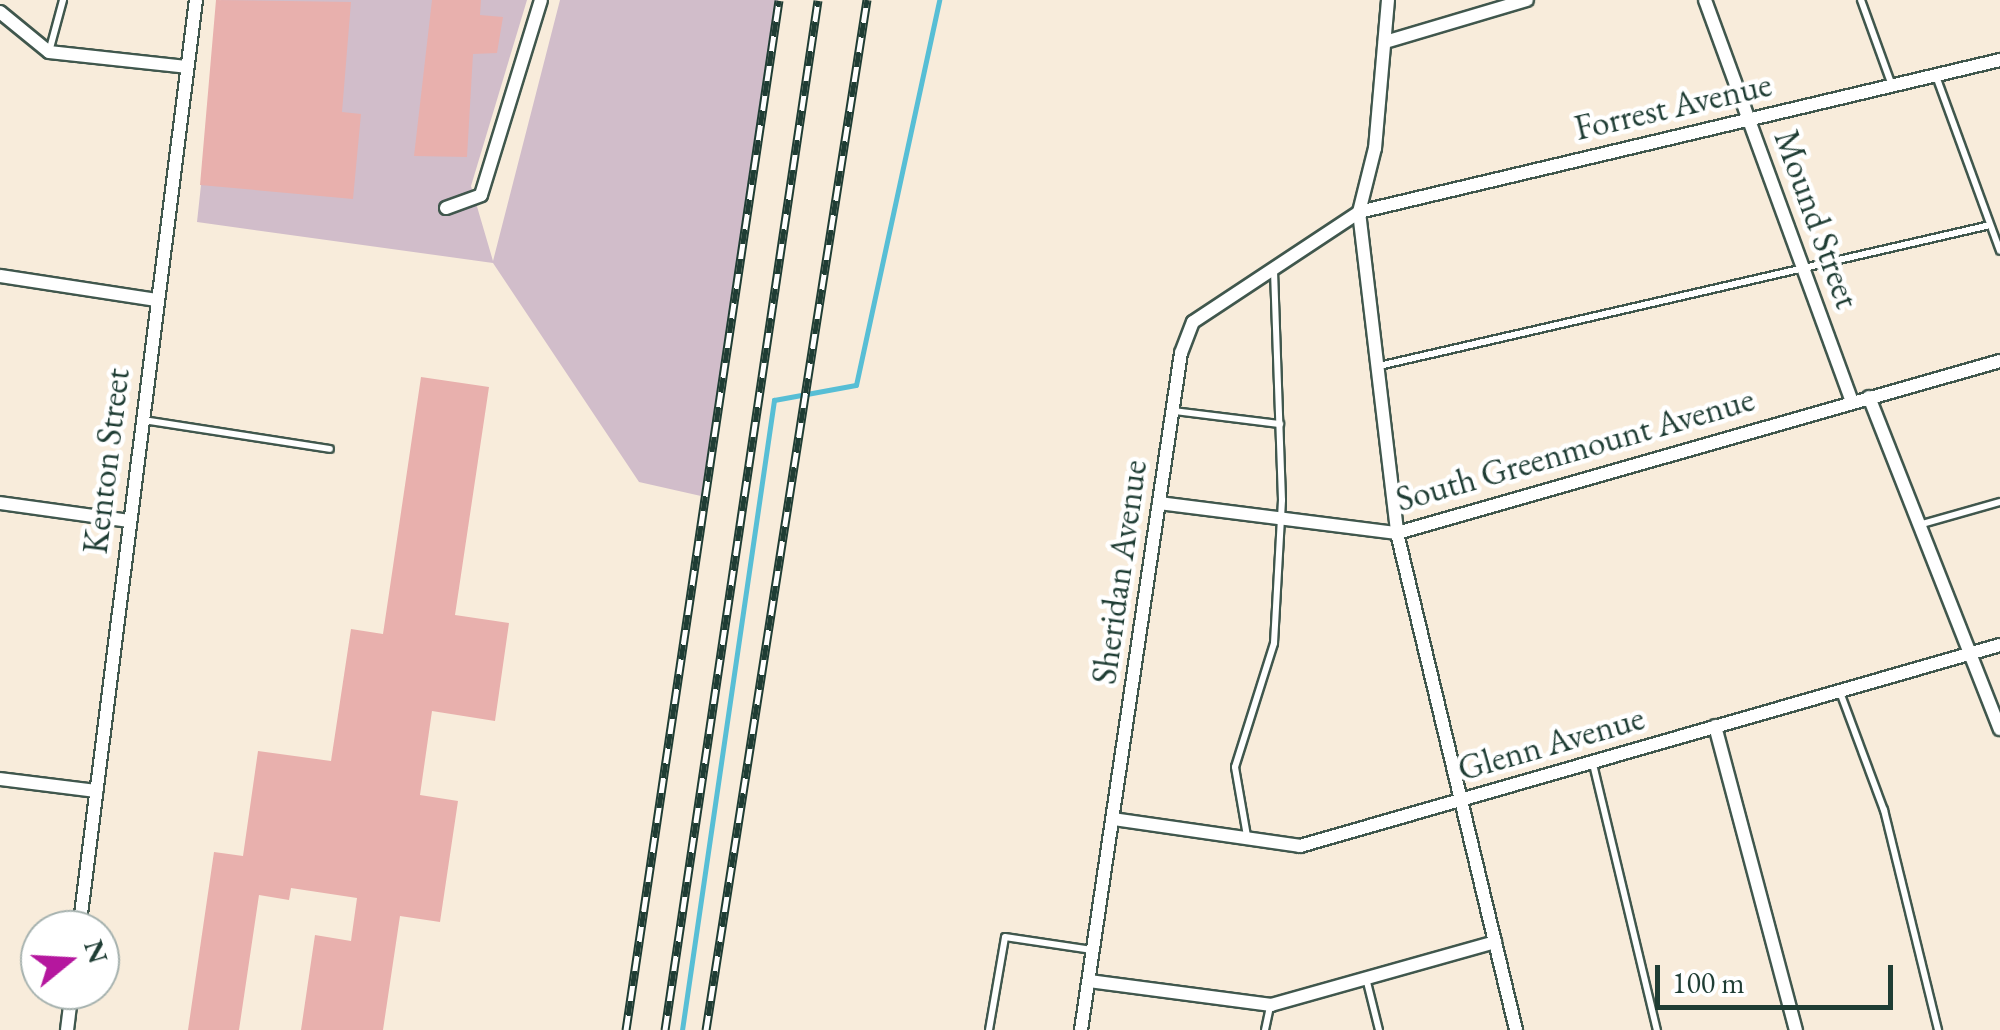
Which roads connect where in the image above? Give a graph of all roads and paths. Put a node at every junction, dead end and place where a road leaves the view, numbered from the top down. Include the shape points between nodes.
1 (63, 0) edge
2 (196, 0) edge
3 (542, 0) edge
4 (1388, 0) edge
5 (1527, 0) edge
6 (1705, 0) edge
7 (1860, 0) edge
8 (0, 12) edge
9 (1385, 42) junction
10 (49, 52) junction
11 (2000, 60) edge
12 (186, 68) junction
13 (1936, 74) junction
14 (1892, 85) junction
15 (1748, 119) junction
16 (446, 208) dead end
17 (1359, 212) junction
18 (1990, 224) junction
19 (2000, 251) edge
20 (1274, 266) junction
21 (1804, 270) junction
22 (0, 276) edge
23 (156, 300) junction
24 (2000, 361) edge
25 (1379, 366) junction
26 (1869, 397) junction
27 (1852, 402) junction
28 (1172, 410) junction
29 (141, 420) junction
30 (1280, 424) junction
31 (330, 449) dead end
32 (2000, 502) edge
33 (0, 503) edge
34 (1159, 504) junction
35 (1280, 518) junction
36 (129, 521) junction
37 (1922, 524) junction
38 (1397, 533) junction
39 (2000, 645) edge
40 (1976, 652) junction
41 (1840, 691) junction
42 (1715, 726) junction
43 (2000, 729) edge
44 (1592, 762) junction
45 (0, 778) edge
46 (96, 791) junction
47 (1461, 800) junction
48 (1113, 820) junction
49 (1250, 844) junction
50 (81, 910) edge
51 (1495, 942) junction
52 (1093, 950) junction
53 (1366, 977) junction
54 (1089, 981) junction
55 (1271, 1004) junction
56 (989, 1030) edge
57 (1082, 1030) edge
58 (1265, 1030) edge
59 (1379, 1030) edge
60 (1516, 1030) edge
61 (1657, 1030) edge
62 (1796, 1030) edge
63 (1938, 1030) edge

1 - 10 lane
2 - 12 street, Kenton Street
3 - 16 street via 481,194
4 - 9 street
5 - 9 street
6 - 15 street, Mound Street
7 - 14 lane
8 - 10 street
9 - 17 street
10 - 12 street
11 - 13 street, Forrest Avenue
12 - 23 street, Kenton Street
13 - 14 street, Forrest Avenue
13 - 18 lane
14 - 15 street, Forrest Avenue
15 - 17 street, Forrest Avenue
15 - 21 street, Mound Street
17 - 20 street, Sheridan Avenue
17 - 25 street
18 - 19 lane
18 - 21 lane
20 - 28 street, Sheridan Avenue via 1194,322
20 - 30 lane
21 - 25 lane
21 - 27 street, Mound Street
22 - 23 street
23 - 29 street, Kenton Street
24 - 26 street, South Greenmount Avenue
25 - 38 street
26 - 27 street, South Greenmount Avenue
26 - 37 street
27 - 38 street, South Greenmount Avenue
28 - 30 lane
28 - 34 street, Sheridan Avenue
29 - 31 lane
29 - 36 street, Kenton Street
30 - 35 lane
32 - 37 lane
33 - 36 street
34 - 35 street, South Greenmount Avenue
34 - 48 street, Sheridan Avenue
35 - 38 street, South Greenmount Avenue
35 - 49 lane via 1274,643 1235,768
36 - 46 street, Kenton Street
37 - 40 street
38 - 47 street
39 - 40 street, Glenn Avenue
40 - 41 street, Glenn Avenue
40 - 43 street
41 - 42 street, Glenn Avenue
41 - 63 lane via 1884,810
42 - 44 street, Glenn Avenue
42 - 62 street
44 - 47 street, Glenn Avenue
44 - 61 lane
45 - 46 street
46 - 50 street, Kenton Street
47 - 49 street, Glenn Avenue via 1300,846
47 - 51 street
48 - 49 street, Glenn Avenue
48 - 52 street, Sheridan Avenue
51 - 53 street
51 - 60 street
52 - 54 street, Sheridan Avenue
52 - 56 lane via 1005,937
53 - 55 street
53 - 59 lane
54 - 55 street
54 - 57 street, Sheridan Avenue
55 - 58 lane

